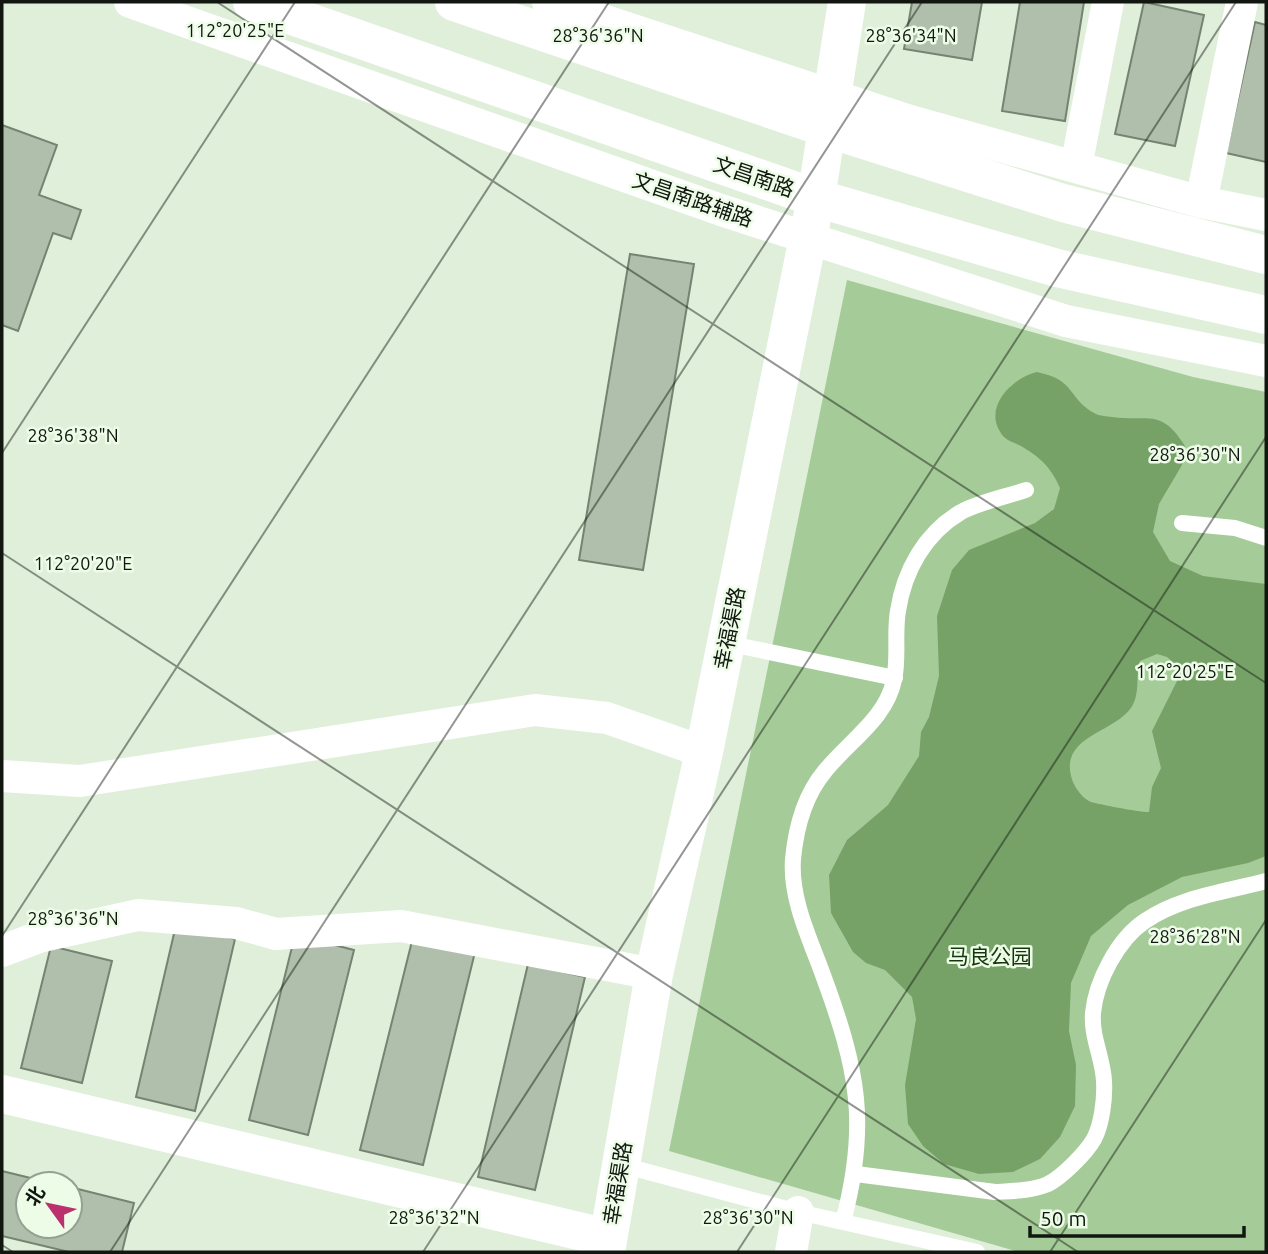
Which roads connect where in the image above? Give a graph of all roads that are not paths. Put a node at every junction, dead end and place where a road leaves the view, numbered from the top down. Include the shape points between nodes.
1 (130, 2) edge
2 (252, 2) edge
3 (454, 2) edge
4 (548, 2) edge
5 (847, 2) edge
6 (1108, 2) edge
7 (1242, 2) edge
8 (829, 111) junction
9 (1076, 167) junction
10 (816, 198) junction
11 (1201, 202) junction
12 (1266, 215) edge
13 (808, 236) junction
14 (1266, 255) edge
15 (1266, 315) edge
16 (1266, 360) edge
17 (1026, 490) dead end
18 (1182, 523) dead end
19 (1266, 538) edge
20 (726, 643) junction
21 (895, 678) junction
22 (704, 752) junction
23 (2, 776) edge
24 (1266, 881) edge
25 (2, 951) edge
26 (654, 974) junction
27 (2, 1094) edge
28 (620, 1164) junction
29 (856, 1174) junction
30 (798, 1212) junction
31 (843, 1222) junction
32 (607, 1245) edge
33 (791, 1252) edge
34 (977, 1252) edge

1 - 13 street, 文昌南路辅路 via 720,210
2 - 10 main road, 文昌南路
3 - 8 main road
4 - 8 street
5 - 8 main road, 幸福渠路
6 - 9 street
7 - 11 street
8 - 9 street via 910,121
8 - 10 main road, 幸福渠路
8 - 14 main road via 1063,203
9 - 11 street
10 - 13 main road, 幸福渠路
10 - 15 main road, 文昌南路 via 1056,268
11 - 12 street
13 - 16 street, 文昌南路辅路 via 1066,321
13 - 20 main road, 幸福渠路
17 - 21 lane via 961,512 926,541 906,576 898,611
18 - 19 lane via 1235,528
20 - 21 lane
20 - 22 main road, 幸福渠路
21 - 29 lane via 887,701 823,772 807,800 796,827 793,863 797,899 838,1018 855,1084 860,1116
22 - 23 street via 607,718 535,710 80,781
22 - 26 main road, 幸福渠路
24 - 29 lane via 1177,904 1143,922 1116,950 1093,1012 1104,1080 1094,1139 1049,1183 995,1192
25 - 26 street via 39,937 138,915 236,923 276,934 401,926
26 - 28 main road, 幸福渠路
27 - 32 main road
28 - 30 lane
28 - 32 main road, 幸福渠路
29 - 31 lane
30 - 31 lane
30 - 33 street
31 - 34 lane

